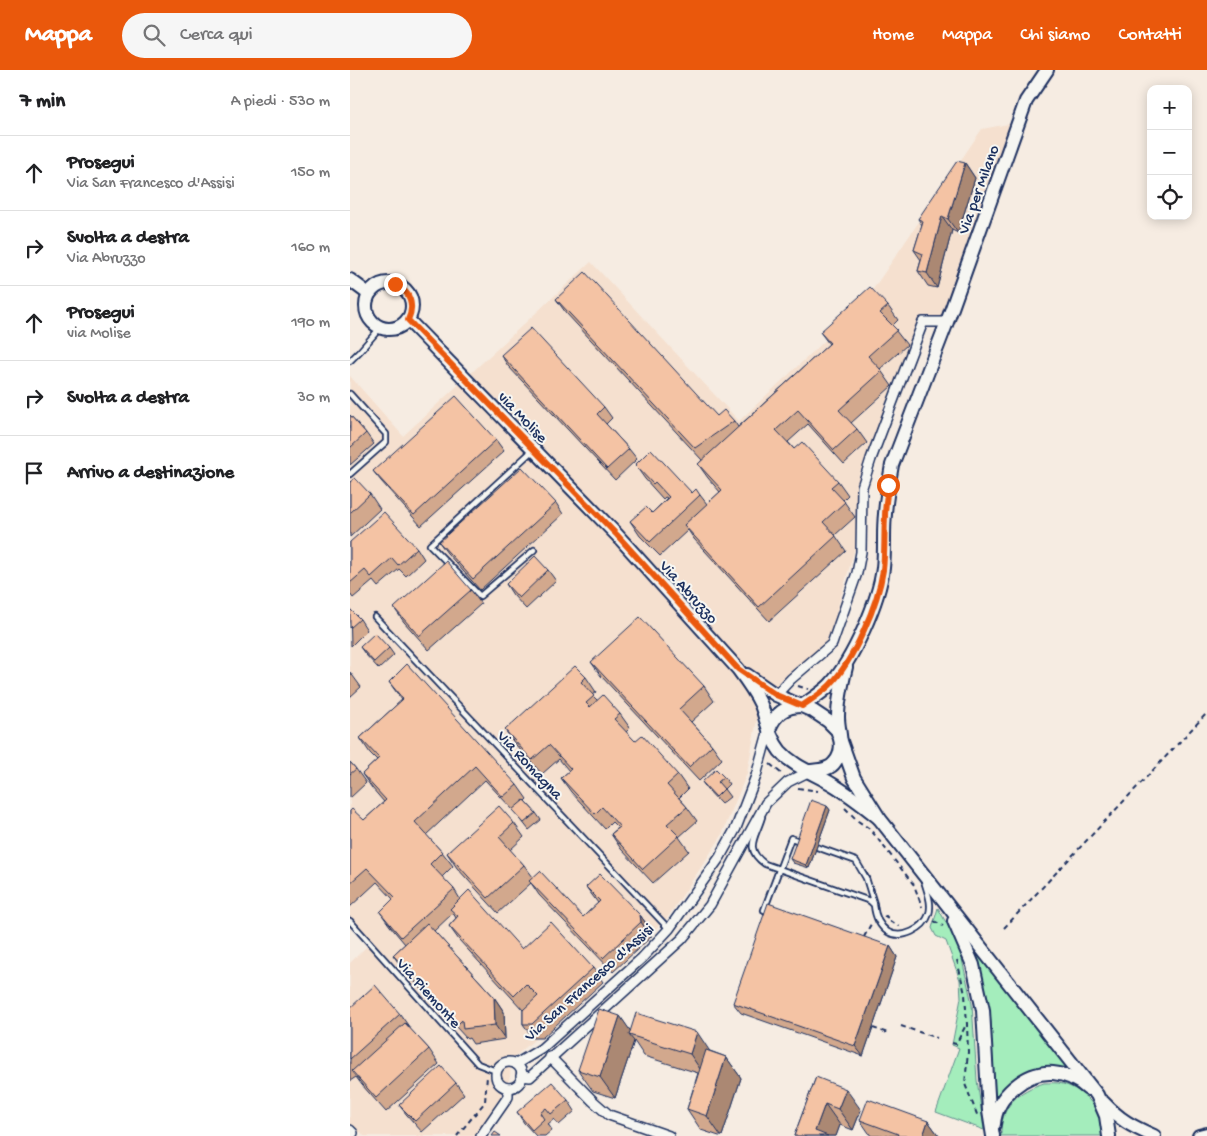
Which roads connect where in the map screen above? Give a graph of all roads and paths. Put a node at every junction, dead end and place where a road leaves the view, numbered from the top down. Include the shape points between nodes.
1 (1047, 70) edge
2 (350, 280) edge
3 (369, 294) junction
4 (408, 320) junction
5 (946, 322) junction
6 (380, 328) junction
7 (350, 361) edge
8 (350, 394) edge
9 (535, 448) junction
10 (350, 474) edge
11 (617, 535) joint
12 (534, 550) dead end
13 (375, 616) dead end
14 (846, 663) junction
15 (738, 669) junction
16 (776, 695) junction
17 (802, 706) junction
18 (1207, 712) edge
19 (769, 729) junction
20 (840, 740) junction
21 (762, 756) junction
22 (810, 771) junction
23 (790, 781) junction
24 (824, 794) dead end
25 (766, 803) junction
26 (843, 806) dead end
27 (879, 818) junction
28 (780, 869) junction
29 (920, 871) junction
30 (947, 904) junction
31 (874, 905) junction
32 (764, 910) edge
33 (927, 918) junction
34 (878, 920) junction
35 (350, 921) edge
36 (903, 926) dead end
37 (1004, 928) dead end
38 (669, 929) junction
39 (947, 932) dead end
40 (864, 938) edge
41 (955, 952) dead end
42 (967, 1024) junction
43 (901, 1026) dead end
44 (873, 1028) dead end
45 (888, 1033) dead end
46 (936, 1038) dead end
47 (952, 1043) dead end
48 (550, 1057) junction
49 (516, 1064) junction
50 (487, 1068) junction
51 (496, 1071) junction
52 (521, 1076) junction
53 (508, 1088) junction
54 (1096, 1095) junction
55 (979, 1120) dead end
56 (350, 1130) edge
57 (1207, 1134) edge
58 (350, 1136) edge
59 (457, 1136) edge
60 (482, 1136) edge
61 (669, 1136) edge
62 (993, 1136) edge
63 (1109, 1136) edge
64 (1154, 1136) edge
65 (1199, 1136) edge

1 - 5 main road, Via per Milano via 1026,101
2 - 3 main road
3 - 4 main road via 380,285 402,287 410,299
3 - 6 main road via 366,313
4 - 6 main road via 395,329
4 - 9 main road, via Molise
5 - 14 main road via 892,465 884,516 886,542 880,589
5 - 16 street via 923,322 871,459 862,487 861,552 857,573 832,644
6 - 7 lane
8 - 10 lane via 386,434 386,442
9 - 11 main road, via Molise
9 - 12 lane via 430,546 480,596
11 - 15 main road, Via Abruzzo
13 - 38 lane, Via Romagna
14 - 17 main road via 821,693
14 - 20 main road via 838,718
15 - 16 main road, Via Abruzzo
15 - 19 main road, Via Abruzzo via 754,691
16 - 17 main road, Via Abruzzo
17 - 19 main road via 780,711
17 - 20 main road via 828,721 837,730
18 - 37 path
19 - 21 street, Via San Francesco d'Assisi
19 - 22 main road via 770,737 790,762
20 - 22 main road via 836,762 829,768
20 - 27 main road via 854,778
21 - 23 path
21 - 38 street, Via San Francesco d'Assisi via 732,836
22 - 23 street, Via San Francesco d'Assisi
22 - 27 main road via 855,798
23 - 24 path via 796,788 813,789
23 - 25 street, Via San Francesco d'Assisi
25 - 28 lane via 752,846 756,857
25 - 48 street, Via San Francesco d'Assisi via 710,905 682,939
26 - 33 path via 870,829 914,885 922,906 921,915
27 - 29 main road
28 - 31 lane
28 - 31 lane via 791,838 856,861 866,878
28 - 32 lane
29 - 30 main road
29 - 33 lane via 930,899
30 - 54 main road
30 - 62 main road via 973,965 983,1010
31 - 34 lane
33 - 34 lane via 914,931 901,935 889,933
33 - 39 path via 943,926
34 - 36 path via 886,916 895,925
34 - 40 path via 869,926
35 - 50 lane, Via Piemonte via 478,1064
38 - 49 street, Via San Francesco d'Assisi via 642,958 541,1049
41 - 42 path via 965,994
42 - 47 path via 956,1044
42 - 55 path via 964,1084
43 - 46 path
44 - 45 path
48 - 52 street, Via San Francesco d'Assisi via 530,1077
48 - 61 street via 609,1115
49 - 51 street via 504,1063
49 - 52 street
50 - 51 lane, Via Piemonte
50 - 59 path via 485,1102
51 - 53 street via 498,1082
52 - 53 street via 516,1085
53 - 60 street via 508,1097
54 - 62 main road via 1067,1076 1052,1073 1024,1080 1000,1102 994,1118
54 - 63 main road via 1106,1116
54 - 64 main road via 1130,1126
56 - 58 street via 353,1133
57 - 65 main road

